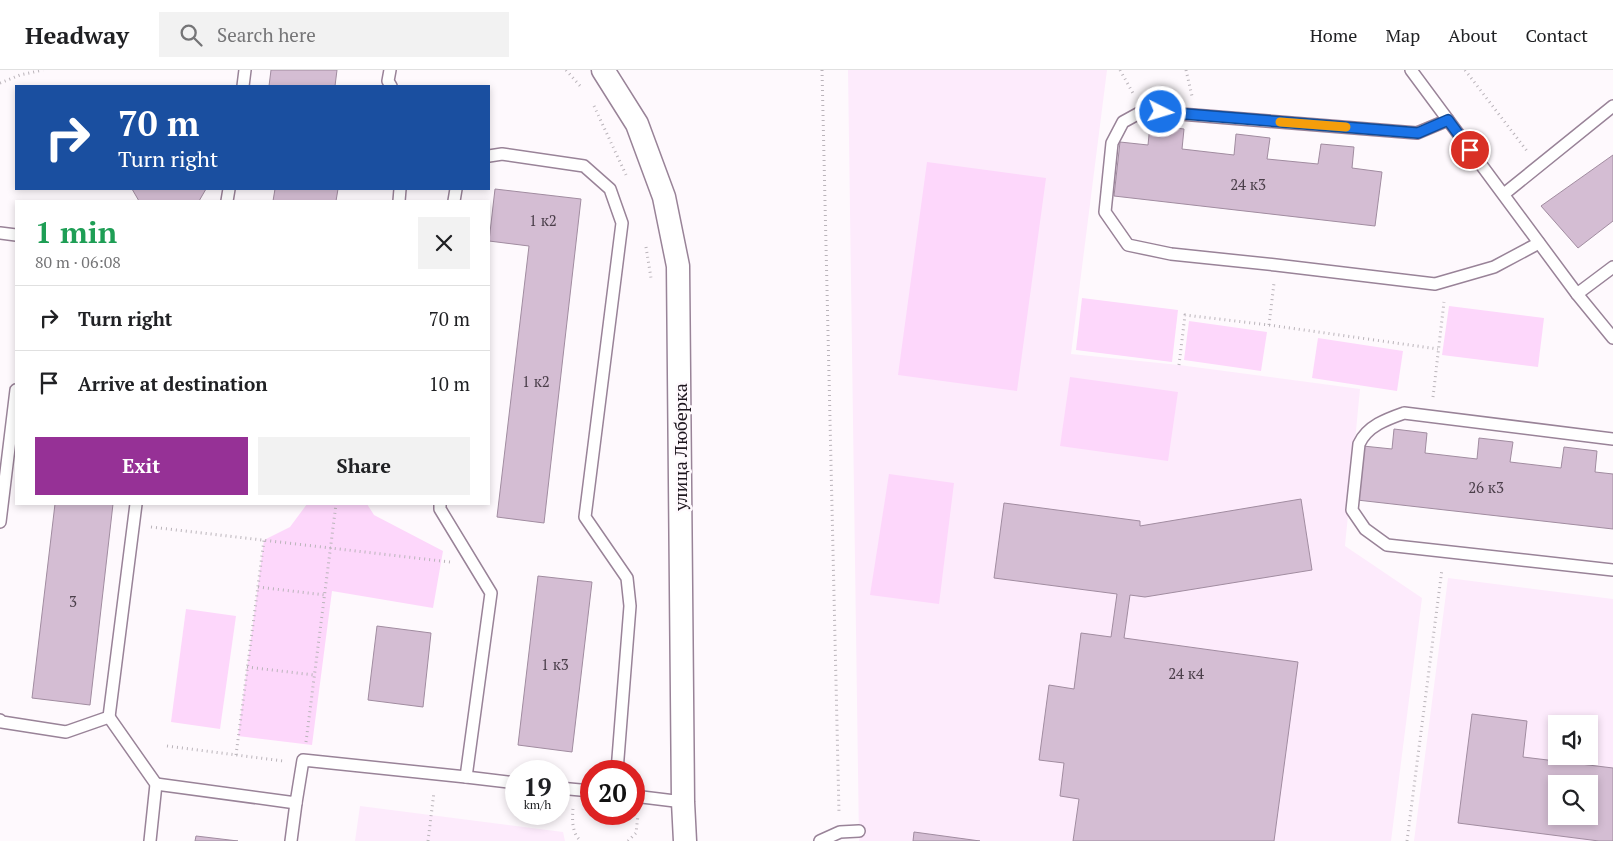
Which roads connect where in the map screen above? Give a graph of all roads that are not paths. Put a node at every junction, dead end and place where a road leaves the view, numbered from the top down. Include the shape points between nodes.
1 (245, 70) edge
2 (390, 70) edge
3 (602, 70) edge
4 (1411, 70) edge
5 (243, 85) edge
6 (390, 85) edge
7 (1613, 106) edge
8 (1448, 120) junction
9 (490, 156) edge
10 (1504, 194) junction
11 (0, 234) edge
12 (15, 236) edge
13 (1540, 243) junction
14 (1613, 267) edge
15 (1577, 294) junction
16 (1613, 338) edge
17 (15, 398) edge
18 (1613, 439) edge
19 (136, 505) edge
20 (440, 505) edge
21 (0, 522) edge
22 (1613, 570) edge
23 (109, 717) junction
24 (0, 720) edge
25 (618, 760) edge
26 (466, 778) junction
27 (505, 782) edge
28 (156, 784) junction
29 (645, 797) edge
30 (683, 802) junction
31 (296, 803) junction
32 (859, 831) dead end
33 (150, 841) edge
34 (291, 841) edge
35 (685, 841) edge
36 (820, 841) edge

1 - 5 lane
2 - 6 lane
3 - 30 street, улица Люберка via 637,124 664,197 678,266
4 - 8 lane
7 - 10 lane
8 - 10 lane
8 - 13 lane via 1418,133 1143,111 1123,122 1112,143 1105,212 1128,245 1171,254 1435,284 1494,267
9 - 25 lane via 502,154 584,166 610,189 622,223 585,517 627,578 630,606
10 - 13 lane
11 - 12 lane
13 - 15 lane
14 - 15 lane
15 - 16 lane
17 - 21 lane
18 - 22 lane via 1404,413 1385,420 1364,434 1359,444 1352,510 1365,529 1387,545
19 - 23 lane
20 - 26 lane via 491,593
23 - 24 lane via 66,732
23 - 28 lane
26 - 27 lane
26 - 31 lane via 304,760
28 - 31 lane
28 - 33 lane
29 - 30 lane
30 - 35 street, улица Люберка
31 - 34 lane
32 - 36 lane via 840,832

